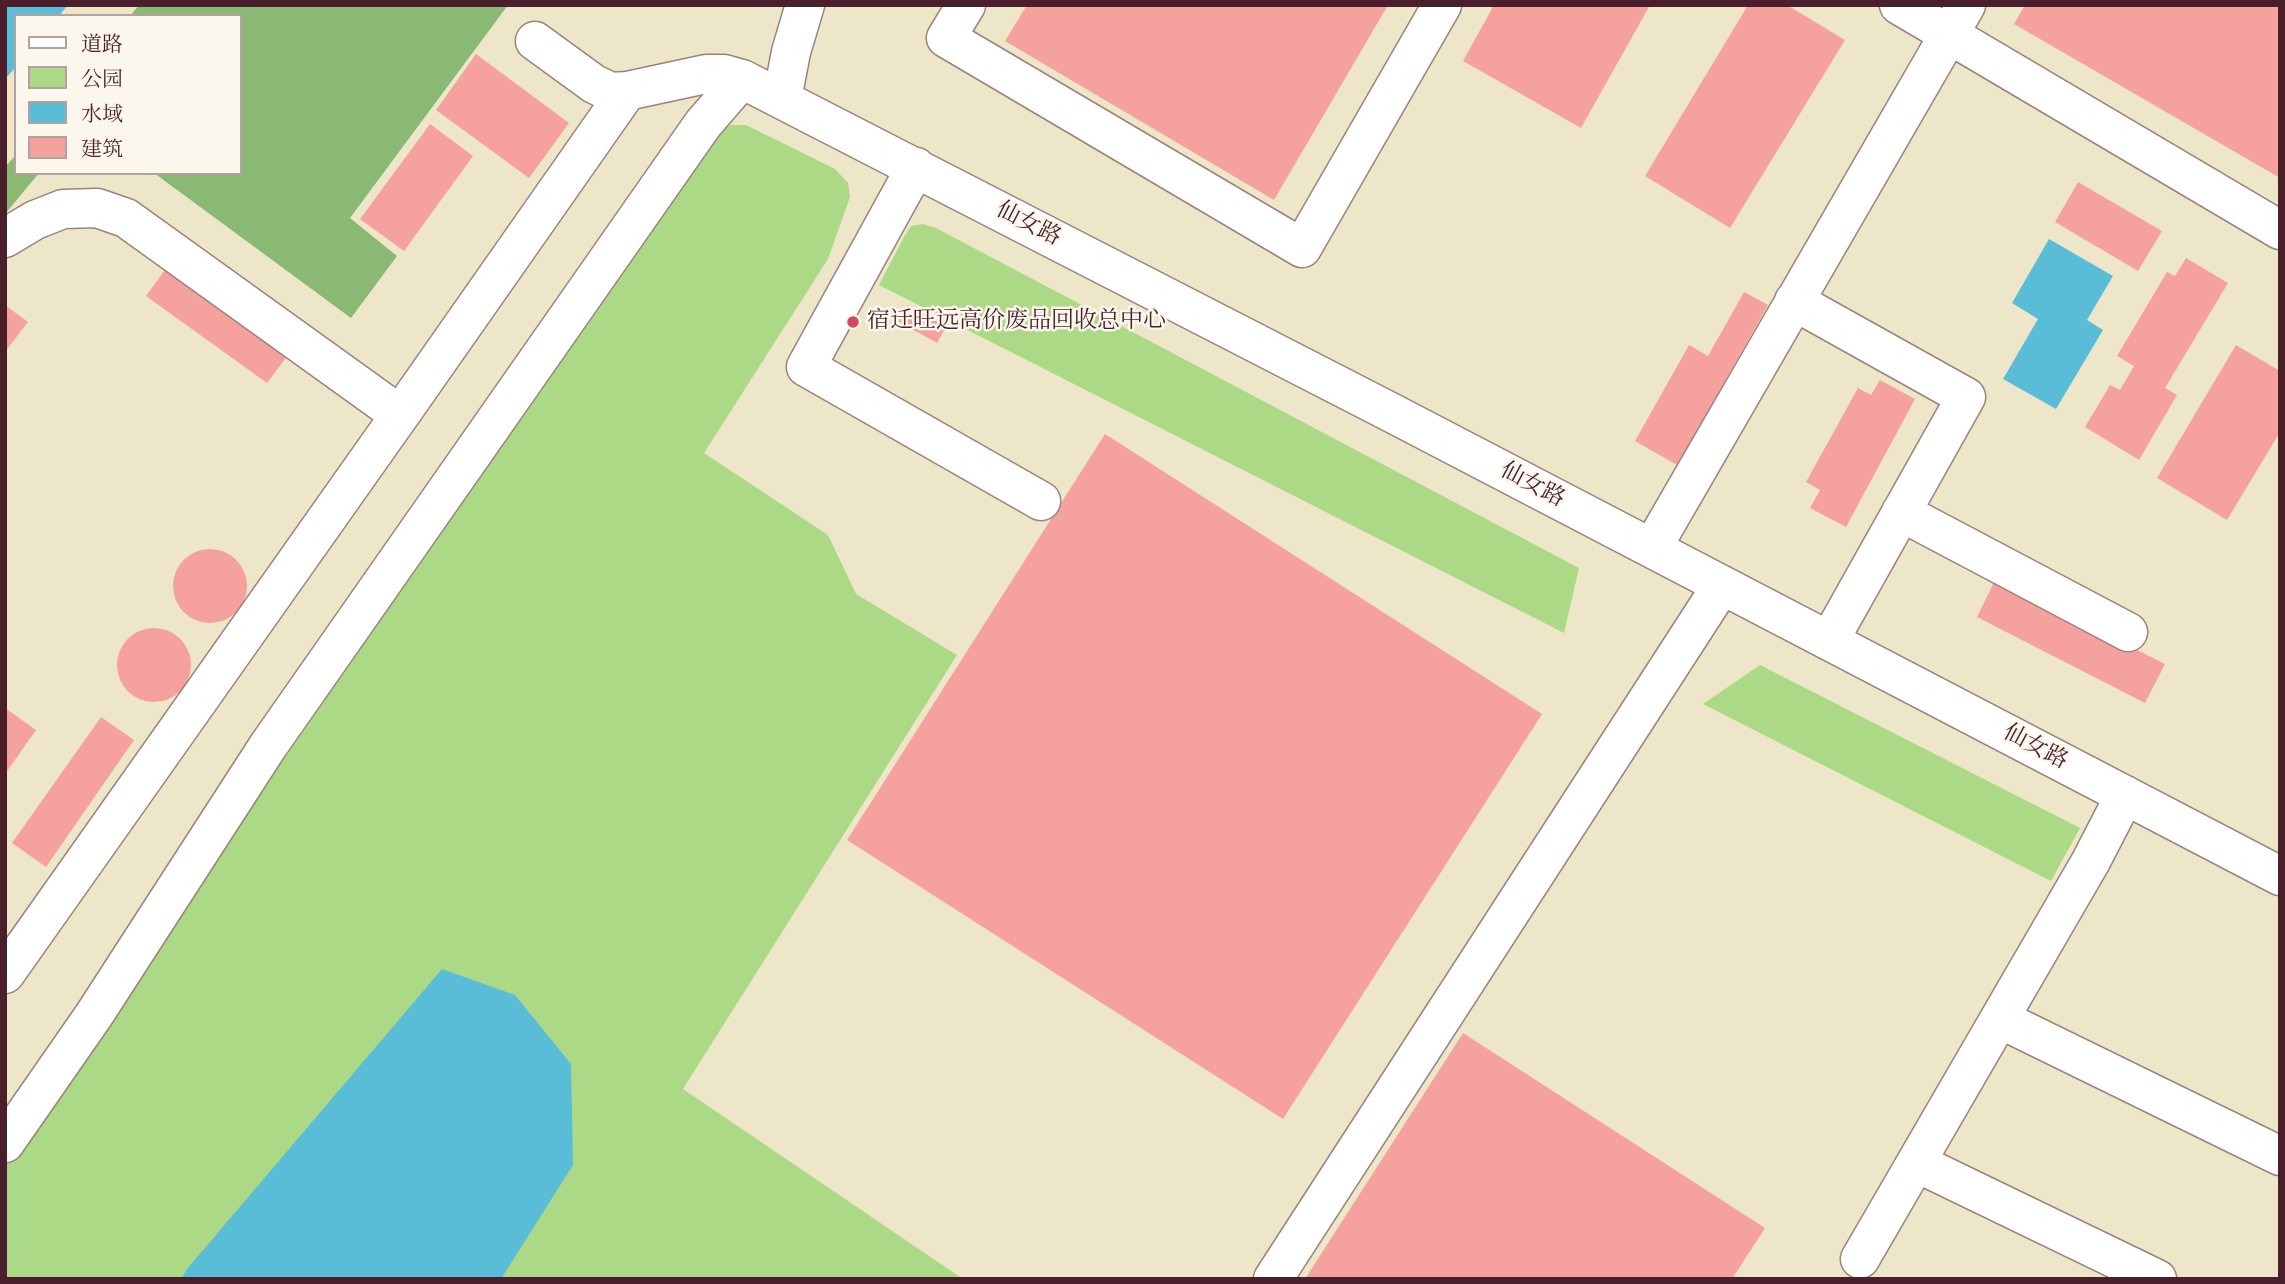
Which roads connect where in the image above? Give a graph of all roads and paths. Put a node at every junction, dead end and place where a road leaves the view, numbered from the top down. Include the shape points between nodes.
1 (805, 5) edge
2 (966, 5) edge
3 (1442, 5) edge
4 (1899, 5) edge
5 (1958, 20) edge
6 (535, 41) dead end
7 (742, 79) junction
8 (627, 91) junction
9 (782, 99) junction
10 (916, 167) junction
11 (2280, 230) edge
12 (5, 238) edge
13 (1794, 301) junction
14 (400, 415) junction
15 (1041, 501) dead end
16 (1901, 512) junction
17 (1652, 548) junction
18 (1722, 585) junction
19 (2128, 632) dead end
20 (1829, 641) junction
21 (2125, 795) junction
22 (2280, 876) edge
23 (5, 974) edge
24 (2000, 1019) junction
25 (5, 1143) edge
26 (2280, 1156) edge
27 (1917, 1163) junction
28 (1860, 1259) dead end
29 (1273, 1279) edge
30 (2157, 1279) edge

1 - 9 street
2 - 3 street via 946,37 1302,248
4 - 5 street
5 - 11 street
5 - 13 street
6 - 8 street via 593,84 611,92
7 - 8 street, 仙女路 via 706,74
7 - 9 street, 仙女路
7 - 25 street via 703,124 268,746 94,1015
8 - 14 street
9 - 10 street, 仙女路
10 - 15 street via 806,367
10 - 17 street, 仙女路
12 - 14 street via 63,209 97,208 126,218
13 - 16 street via 1966,397
13 - 17 street
14 - 23 street
16 - 19 street
16 - 20 street
17 - 18 street, 仙女路
18 - 20 street, 仙女路
18 - 29 street
20 - 21 street, 仙女路
21 - 22 street, 仙女路
21 - 24 street
24 - 26 street
24 - 27 street
27 - 28 street
27 - 30 street

